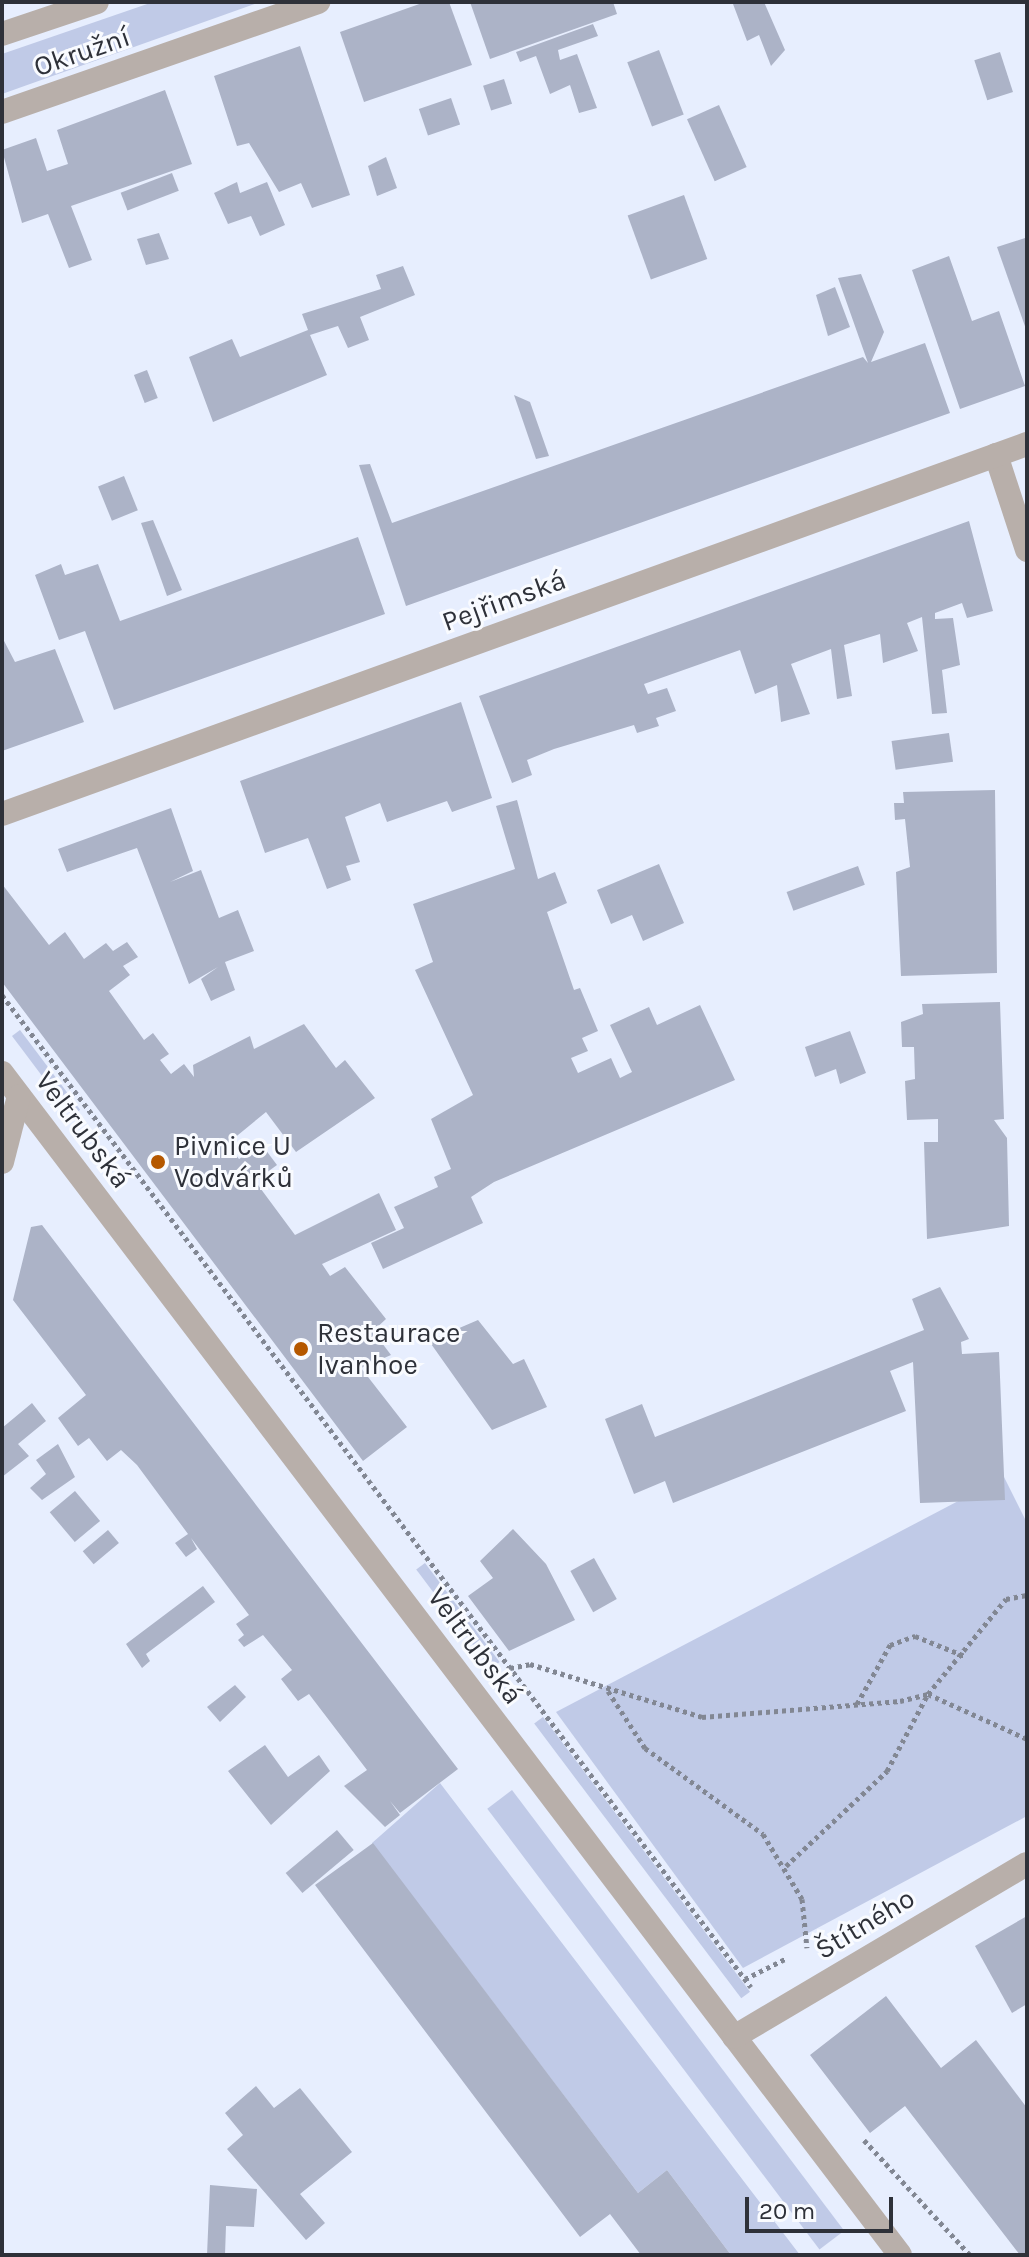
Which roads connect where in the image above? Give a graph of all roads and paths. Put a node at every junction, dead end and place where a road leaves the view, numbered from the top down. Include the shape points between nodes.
1 (97, 2) edge
2 (318, 2) edge
3 (2, 34) edge
4 (2, 112) edge
5 (1027, 444) edge
6 (996, 455) junction
7 (1027, 550) edge
8 (2, 814) edge
9 (2, 995) edge
10 (2, 1073) edge
11 (19, 1096) junction
12 (2, 1162) edge
13 (1027, 1595) edge
14 (965, 1656) junction
15 (510, 1668) junction
16 (608, 1691) junction
17 (928, 1694) junction
18 (857, 1704) junction
19 (1027, 1739) edge
20 (1027, 1864) edge
21 (786, 1866) junction
22 (745, 1979) junction
23 (770, 2016) junction
24 (734, 2037) junction
25 (859, 2134) dead end
26 (900, 2255) edge
27 (970, 2255) edge

1 - 3 street, Okružní
2 - 4 street, Okružní
5 - 6 street, Pejřimská
6 - 7 street
6 - 8 street, Pejřimská
9 - 15 path
10 - 11 street, Veltrubská
11 - 12 street
11 - 24 street, Veltrubská
13 - 14 path via 1006,1599
14 - 17 path
14 - 18 path via 915,1636 890,1645
15 - 16 path via 530,1664
15 - 22 path
16 - 18 path via 702,1717
16 - 21 path via 645,1748 731,1806
17 - 18 path
17 - 19 path
17 - 21 path via 887,1771
20 - 23 street, Štítného
21 - 22 path via 802,1899 809,1947
22 - 23 path
23 - 24 street, Štítného
24 - 26 street, Veltrubská
25 - 27 path

